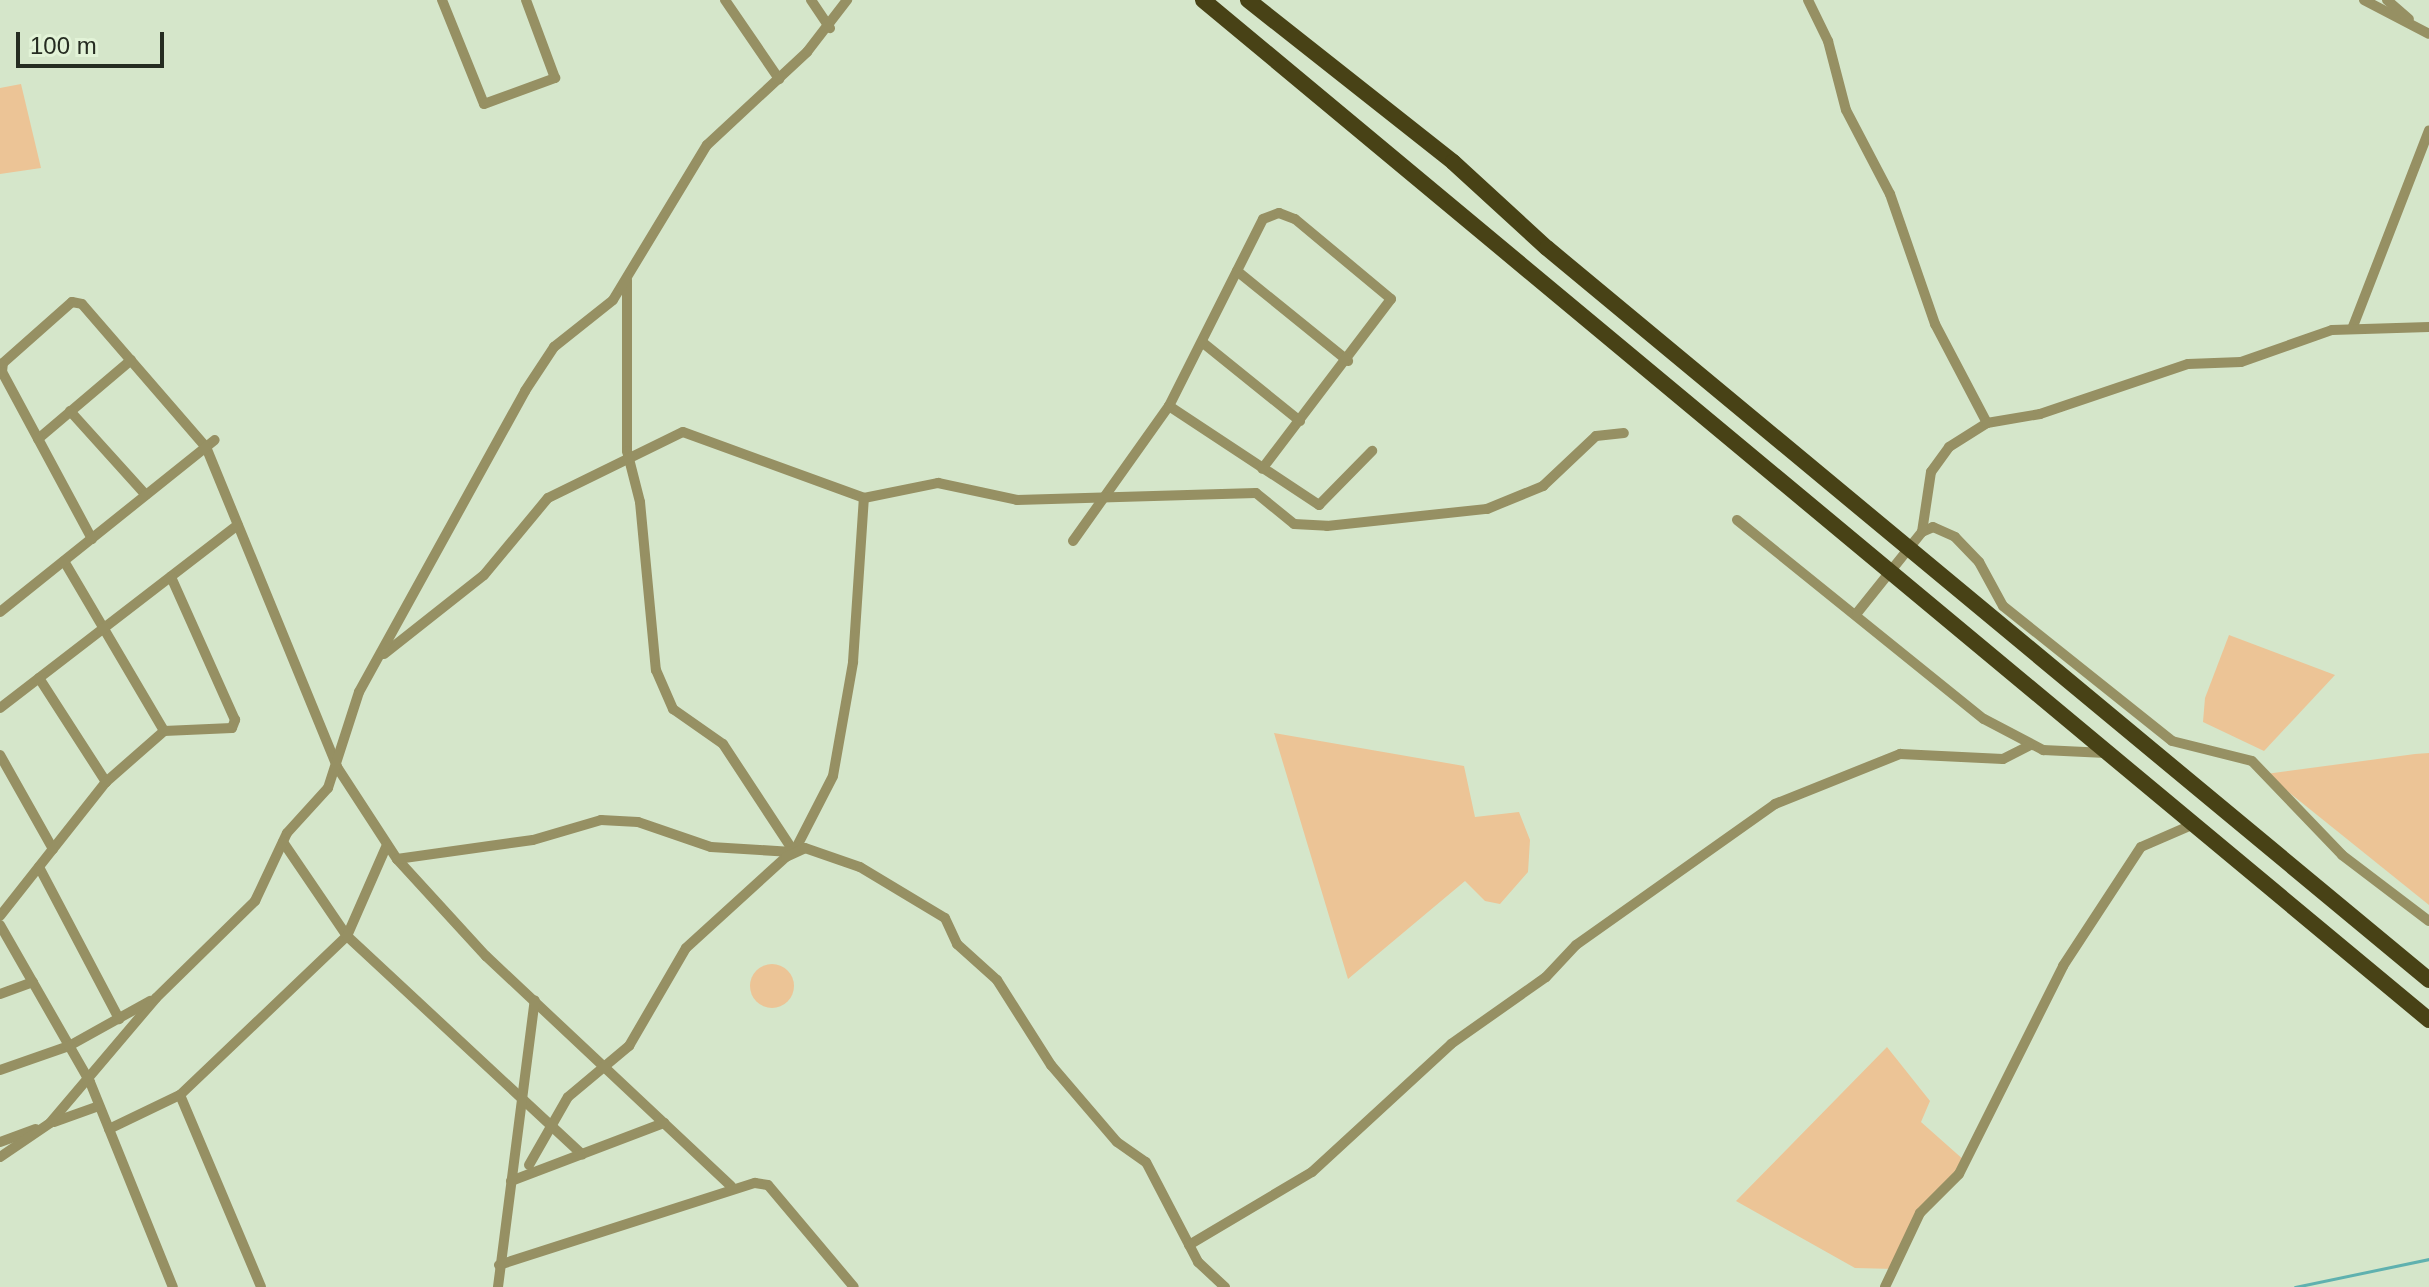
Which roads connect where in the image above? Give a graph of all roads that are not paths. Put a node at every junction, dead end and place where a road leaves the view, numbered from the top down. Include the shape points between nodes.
1 (442, 0) edge
2 (526, 0) edge
3 (725, 0) edge
4 (811, 0) edge
5 (847, 0) edge
6 (1203, 0) edge
7 (1248, 0) edge
8 (1808, 0) edge
9 (2364, 0) edge
10 (2387, 0) edge
11 (2417, 26) junction
12 (830, 28) junction
13 (2429, 34) edge
14 (779, 79) junction
15 (2429, 130) edge
16 (1237, 271) junction
17 (626, 278) junction
18 (2429, 327) edge
19 (2352, 329) junction
20 (1202, 342) junction
21 (131, 360) junction
22 (1348, 361) junction
23 (2, 363) edge
24 (1169, 406) junction
25 (70, 411) junction
26 (1300, 421) junction
27 (1987, 423) junction
28 (1624, 433) dead end
29 (38, 439) junction
30 (211, 444) junction
31 (1372, 451) dead end
32 (628, 458) junction
33 (1262, 469) junction
34 (146, 495) junction
35 (1106, 495) junction
36 (864, 498) junction
37 (1737, 520) dead end
38 (238, 525) junction
39 (1922, 532) junction
40 (92, 539) junction
41 (1073, 541) dead end
42 (1909, 548) junction
43 (64, 561) junction
44 (1889, 573) junction
45 (171, 577) junction
46 (0, 612) edge
47 (1857, 613) junction
48 (103, 628) junction
49 (380, 658) junction
50 (39, 678) junction
51 (0, 708) edge
52 (164, 731) junction
53 (2029, 746) junction
54 (2108, 753) junction
55 (0, 755) edge
56 (337, 767) junction
57 (106, 782) junction
58 (2194, 824) junction
59 (283, 842) junction
60 (387, 845) junction
61 (53, 849) junction
62 (794, 852) junction
63 (397, 859) junction
64 (39, 867) junction
65 (0, 916) edge
66 (2429, 921) edge
67 (0, 925) edge
68 (347, 936) junction
69 (2429, 980) edge
70 (33, 982) junction
71 (0, 994) edge
72 (156, 998) junction
73 (535, 1000) junction
74 (119, 1019) junction
75 (2429, 1020) edge
76 (69, 1046) junction
77 (606, 1068) junction
78 (0, 1070) edge
79 (90, 1082) junction
80 (180, 1095) junction
81 (524, 1100) junction
82 (99, 1106) junction
83 (664, 1123) junction
84 (48, 1125) junction
85 (550, 1125) junction
86 (109, 1129) junction
87 (0, 1142) edge
88 (582, 1154) junction
89 (0, 1157) edge
90 (529, 1165) dead end
91 (511, 1181) junction
92 (731, 1186) junction
93 (1189, 1245) junction
94 (499, 1265) junction
95 (173, 1287) edge
96 (261, 1287) edge
97 (498, 1287) edge
98 (854, 1287) edge
99 (1225, 1287) edge
100 (1885, 1287) edge

1 - 2 street via 484,104 555,78
3 - 14 street
4 - 12 street
5 - 12 street
6 - 44 highway
7 - 42 highway via 1453,162 1547,248
8 - 27 street via 1830,46 1846,110 1895,207 1935,324
9 - 11 street
10 - 11 street
11 - 13 street
12 - 14 street
14 - 17 street via 725,125 689,167
15 - 19 street
16 - 20 street
16 - 22 street
16 - 22 street via 1263,219 1279,213 1385,289 1390,307
17 - 32 street
17 - 49 street via 595,316 554,347 509,416
18 - 19 street
19 - 27 street via 2288,341 2241,362 2188,364 2040,414
20 - 24 street
20 - 26 street
21 - 23 street via 82,304 72,302
21 - 25 street
21 - 30 street
22 - 26 street
23 - 29 street
24 - 33 street
24 - 35 street
25 - 29 street
25 - 34 street
26 - 33 street
27 - 39 street via 1949,447 1931,472
28 - 35 street via 1596,436 1543,486 1487,509 1327,526 1294,524 1256,493
29 - 40 street
30 - 34 street
30 - 38 street
31 - 33 street via 1319,505
32 - 36 street via 683,432
32 - 49 street via 548,498 484,575
32 - 62 street via 640,502 640,557 660,680 673,709 705,728 735,759
34 - 40 street
35 - 36 street via 1017,500 938,483
35 - 41 street
36 - 62 street via 853,662 833,776
37 - 47 street
38 - 45 street
38 - 56 street
39 - 42 street
39 - 66 street via 1933,527 1955,537 1979,562 2003,606 2172,741 2252,761 2342,855
40 - 43 street
42 - 44 street
42 - 69 highway
43 - 46 street
43 - 48 street
44 - 47 street
44 - 54 highway
45 - 48 street
45 - 52 street via 235,720 222,733
47 - 53 street via 1984,719
48 - 50 street
48 - 52 street
49 - 56 street via 359,692
50 - 51 street
50 - 57 street
52 - 57 street
53 - 54 street
53 - 93 street via 1991,760 1900,754 1775,804 1576,945 1546,977 1451,1044 1312,1172
54 - 58 highway
55 - 61 street
56 - 59 street
56 - 60 street
57 - 61 street
58 - 75 highway
58 - 100 street via 2141,847 2063,966 1959,1174 1920,1213
59 - 68 street
59 - 72 street via 255,901
60 - 63 street
60 - 68 street
61 - 64 street
62 - 63 street via 711,847 638,822 601,820 533,840
62 - 77 street via 686,948 648,1020
62 - 93 street via 822,852 860,867 945,918 957,944 997,980 1051,1065 1117,1142 1146,1162
63 - 73 street
64 - 65 street
64 - 74 street
67 - 70 street
68 - 80 street
68 - 81 street
70 - 71 street
70 - 76 street
72 - 74 street
72 - 79 street
73 - 77 street
73 - 81 street
74 - 76 street
76 - 78 street
76 - 79 street
77 - 83 street
77 - 85 street via 575,1089
79 - 82 street
79 - 84 street
80 - 86 street
80 - 96 street
81 - 85 street
81 - 91 street
82 - 84 street
82 - 86 street
83 - 88 street
83 - 92 street
84 - 87 street
84 - 89 street
85 - 88 street
85 - 90 street
86 - 95 street
88 - 91 street
91 - 94 street
92 - 94 street
92 - 98 street via 768,1185
93 - 99 street via 1207,1274
94 - 97 street

